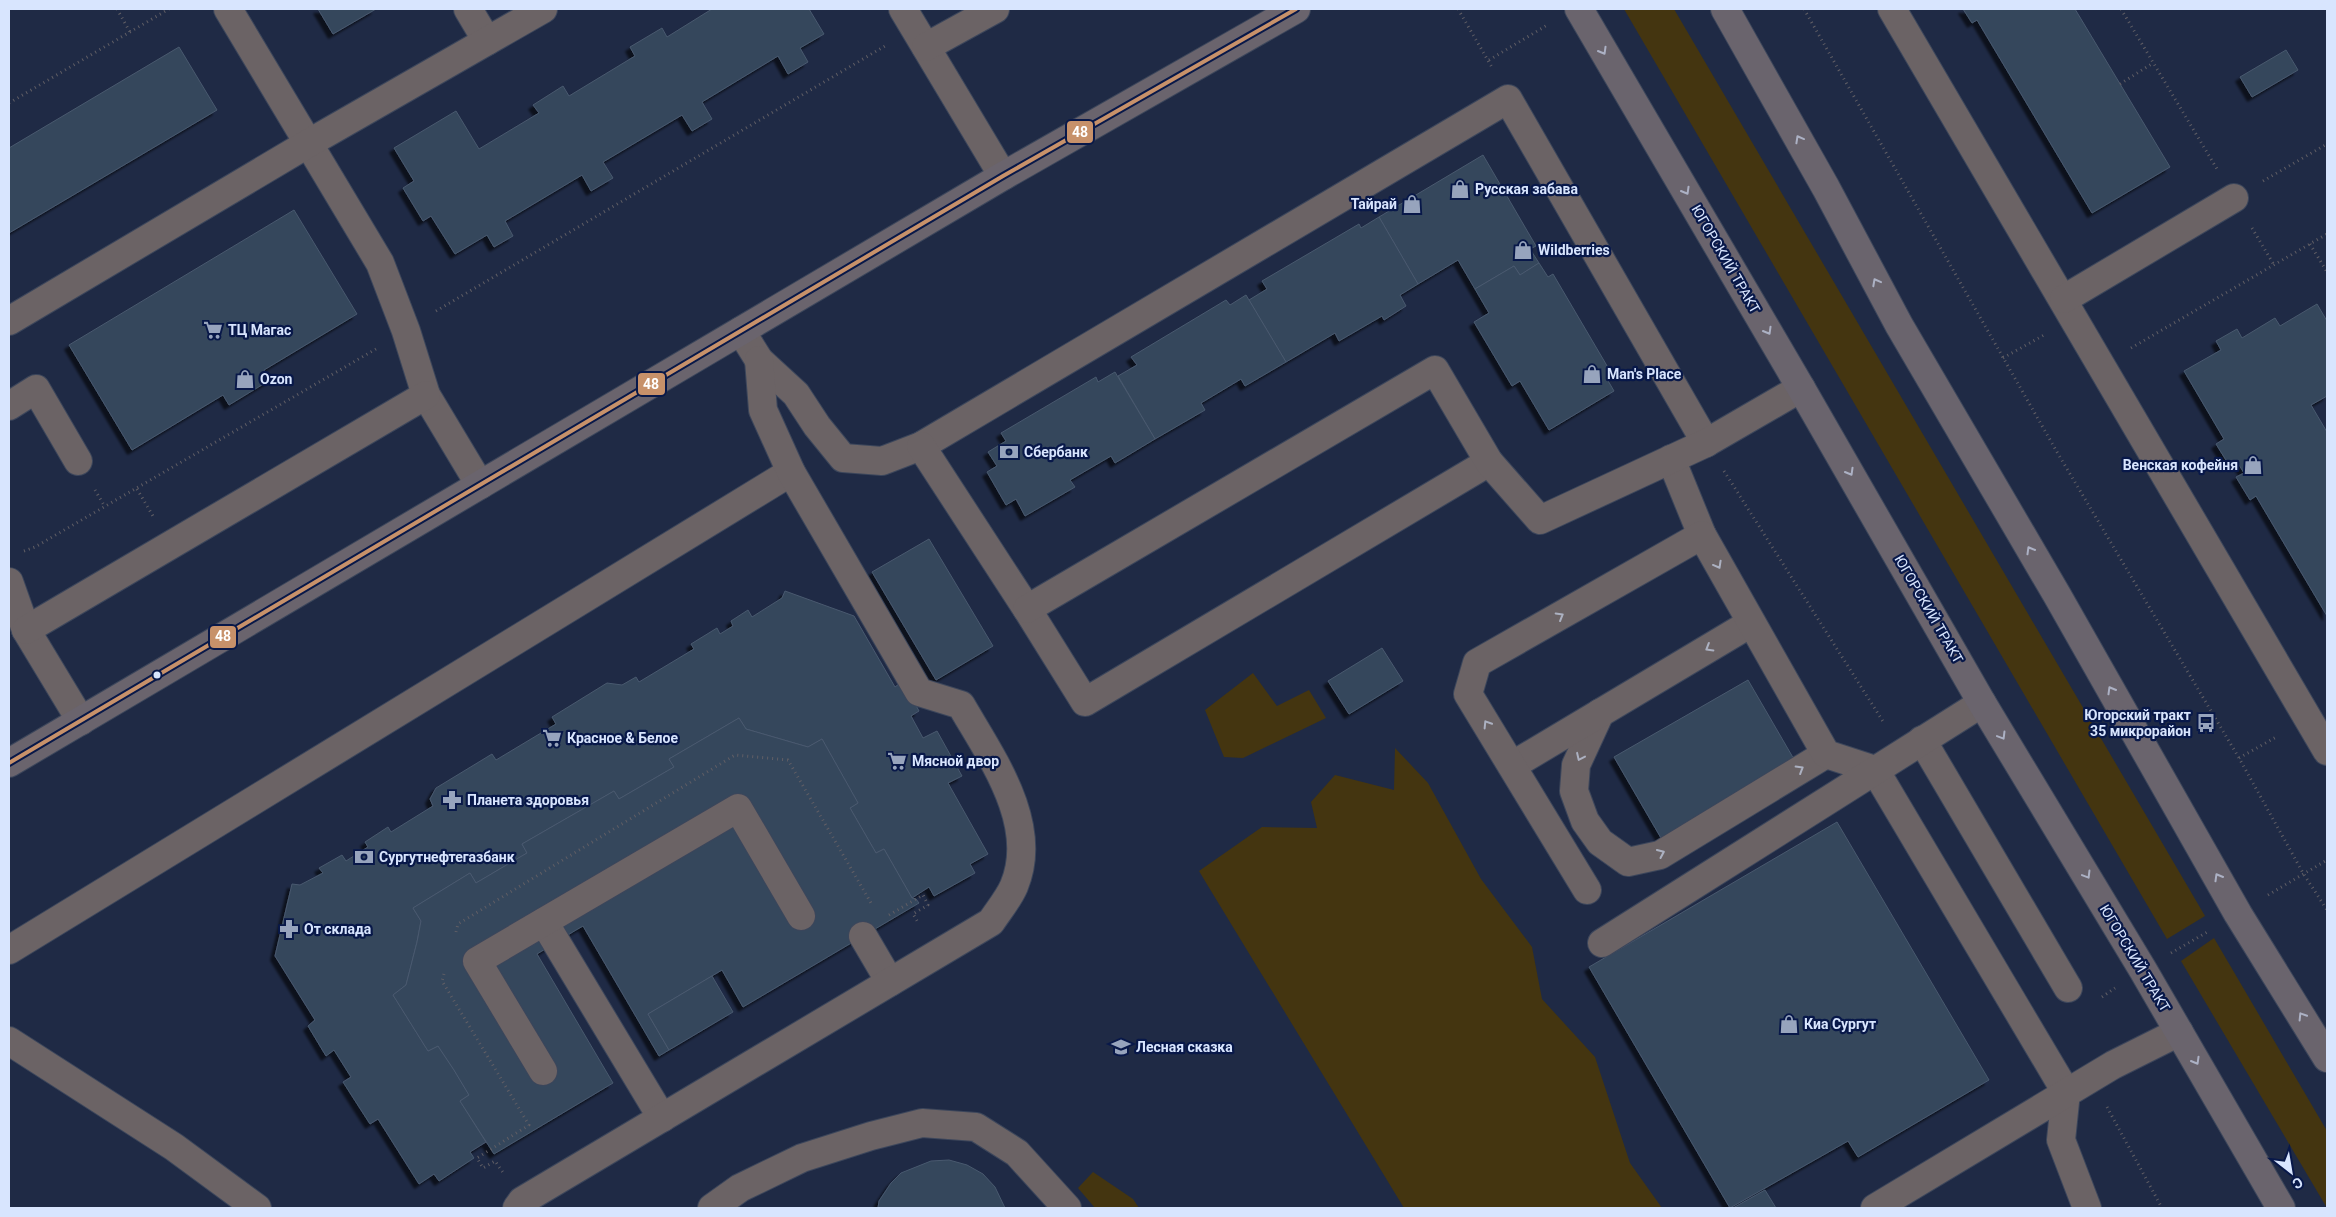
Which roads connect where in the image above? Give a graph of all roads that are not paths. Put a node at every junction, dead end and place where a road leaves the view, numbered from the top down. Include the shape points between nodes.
1 (228, 9) edge
2 (468, 9) edge
3 (543, 9) edge
4 (995, 9) edge
5 (1296, 9) edge
6 (1725, 9) edge
7 (1892, 9) edge
8 (1568, 14) edge
9 (914, 28) edge
10 (487, 41) junction
11 (309, 143) junction
12 (1003, 176) junction
13 (2234, 198) road end
14 (2064, 299) junction
15 (9, 321) edge
16 (741, 331) junction
17 (759, 360) junction
18 (1801, 388) junction
19 (426, 395) junction
20 (9, 406) edge
21 (1706, 443) junction
22 (921, 446) junction
23 (1671, 459) junction
24 (78, 462) dead end
25 (1490, 462) junction
26 (791, 472) junction
27 (480, 485) junction
28 (1702, 535) junction
29 (9, 582) edge
30 (1027, 608) junction
31 (1750, 623) junction
32 (26, 630) junction
33 (1982, 703) junction
34 (1600, 713) junction
35 (81, 721) junction
36 (1922, 740) junction
37 (2327, 751) edge
38 (1826, 754) junction
39 (9, 763) edge
40 (1513, 765) junction
41 (1875, 770) junction
42 (1587, 890) dead end
43 (801, 916) dead end
44 (544, 922) junction
45 (863, 936) dead end
46 (1602, 943) dead end
47 (9, 950) edge
48 (890, 982) junction
49 (2068, 988) dead end
50 (2179, 1032) junction
51 (9, 1041) edge
52 (2327, 1058) edge
53 (543, 1071) dead end
54 (2066, 1092) junction
55 (662, 1118) junction
56 (257, 1208) edge
57 (517, 1208) edge
58 (712, 1208) edge
59 (1067, 1208) edge
60 (1875, 1208) edge
61 (2086, 1208) edge
62 (2281, 1208) edge

1 - 11 lane
2 - 10 lane
3 - 10 lane
4 - 9 lane
5 - 12 main road
52 -> 6 main road via 2238,914 1899,325
7 - 14 lane
8 -> 18 main road, ЮГОРСКИЙ ТРАКТ
9 - 12 lane
10 - 11 lane
11 - 15 lane
11 - 19 lane via 380,263
12 - 16 main road
13 - 14 lane
14 - 37 lane
16 - 17 lane
16 - 27 main road
17 - 22 lane via 796,394 843,458 882,461
17 - 26 lane via 763,410
18 - 21 lane
18 -> 33 main road, ЮГОРСКИЙ ТРАКТ
19 - 27 lane
19 - 32 lane
20 - 24 lane via 36,390
21 - 22 lane via 1508,99
21 - 23 lane
22 - 30 lane
23 - 25 lane via 1540,520
23 - 28 lane
25 - 30 lane via 1436,370
25 - 30 lane via 1085,702
26 - 47 lane
26 - 48 lane via 919,692 961,704 1008,787 1023,847 1014,886 991,922
27 - 35 main road
28 -> 31 lane
40 -> 28 lane via 1468,694 1477,663
29 - 32 lane
31 -> 34 lane
31 - 38 lane
32 - 35 lane
33 - 36 lane
33 -> 50 main road, ЮГОРСКИЙ ТРАКТ
34 -> 38 lane via 1576,765 1574,791 1584,821 1600,842 1628,862 1660,855
34 - 40 lane
35 - 39 main road
36 - 41 lane
36 - 49 lane
38 - 41 lane
40 - 42 lane
41 - 46 lane
41 - 54 lane
43 - 44 lane via 738,808
44 - 53 lane via 477,961
44 - 55 lane
45 - 48 lane
48 - 55 lane
50 - 54 lane
50 -> 62 main road, ЮГОРСКИЙ ТРАКТ
51 - 56 lane via 174,1147
54 - 60 lane
54 - 61 lane via 2061,1140
55 - 57 lane via 522,1201
58 - 59 lane via 740,1188 802,1158 922,1124 976,1127 1017,1153

